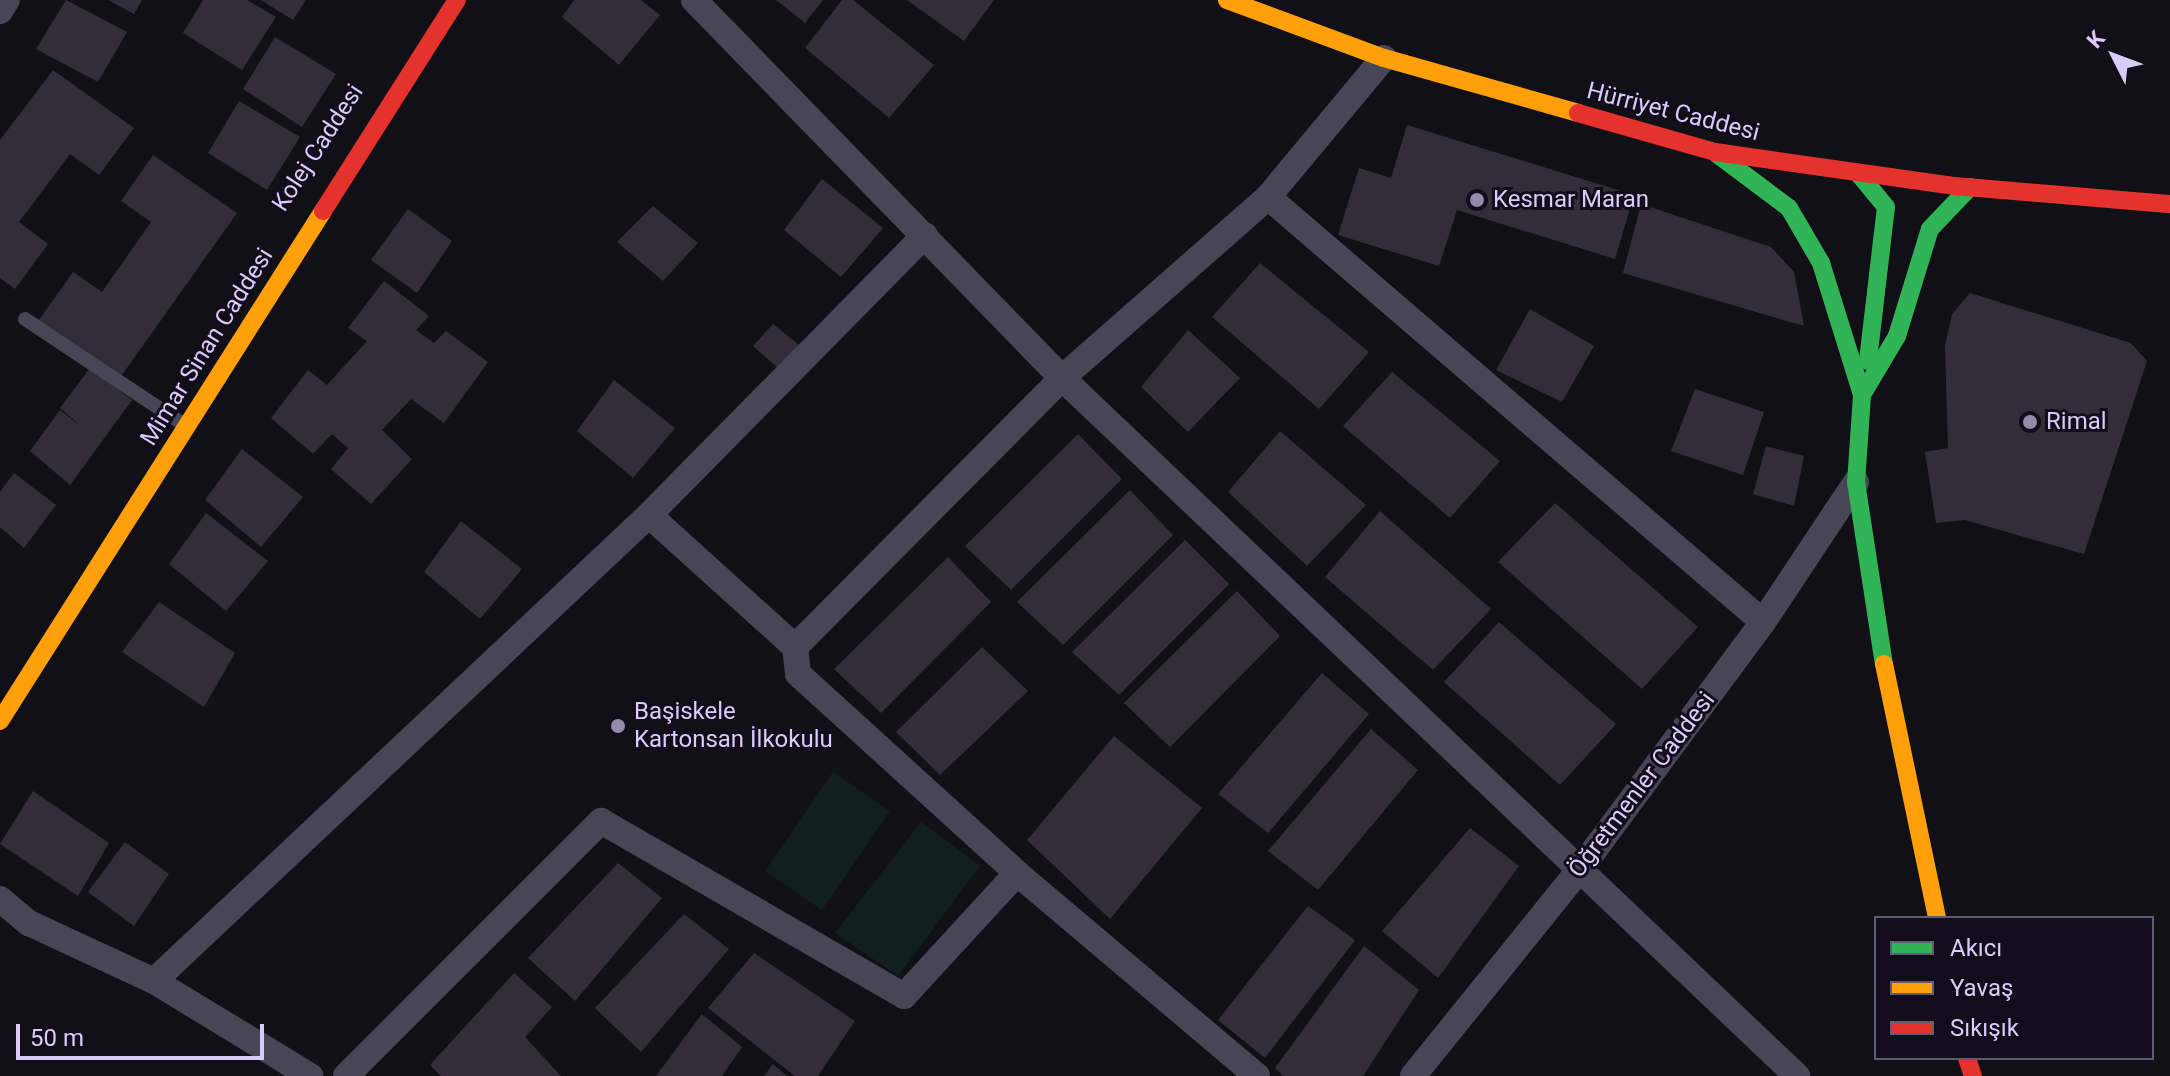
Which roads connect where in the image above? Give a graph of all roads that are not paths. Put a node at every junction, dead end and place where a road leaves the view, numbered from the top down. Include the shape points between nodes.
1 (7, 0) edge
2 (694, 0) edge
3 (1227, 0) edge
4 (442, 4) edge
5 (0, 11) edge
6 (1384, 58) junction
7 (1715, 152) junction
8 (1858, 173) junction
9 (1970, 187) junction
10 (1268, 197) junction
11 (2170, 204) edge
12 (925, 235) junction
13 (25, 319) dead end
14 (1062, 378) junction
15 (1862, 395) junction
16 (180, 422) junction
17 (1856, 482) junction
18 (649, 515) junction
19 (1763, 622) junction
20 (795, 647) junction
21 (0, 685) edge
22 (0, 721) edge
23 (1581, 868) junction
24 (1017, 873) junction
25 (0, 899) edge
26 (1937, 916) edge
27 (154, 981) junction
28 (310, 1076) edge
29 (346, 1076) edge
30 (1257, 1076) edge
31 (1413, 1076) edge
32 (1797, 1076) edge

1 - 5 street
2 - 12 street
3 - 6 street, Hürriyet Caddesi
4 - 16 street, Kolej Caddesi
6 - 7 street, Hürriyet Caddesi
6 - 10 street
7 - 8 street, Hürriyet Caddesi
7 - 15 street via 1789,208 1821,263
8 - 9 street, Hürriyet Caddesi
8 - 15 street via 1885,202 1887,220
9 - 11 street, Hürriyet Caddesi
9 - 15 street via 1930,229 1897,336
10 - 14 street
10 - 19 street
12 - 14 street
12 - 18 street
13 - 16 lane
14 - 20 street
14 - 23 street
15 - 17 street
16 - 21 street, Kolej Caddesi
16 - 22 street, Mimar Sinan Caddesi
17 - 19 street, Öğretmenler Caddesi
17 - 26 street via 1892,715
18 - 20 street
18 - 27 street
19 - 23 street, Öğretmenler Caddesi
20 - 24 street via 798,674
23 - 31 street, Öğretmenler Caddesi
23 - 32 street
24 - 29 street via 904,996 601,821
24 - 30 street
25 - 27 street via 29,923
27 - 28 street

